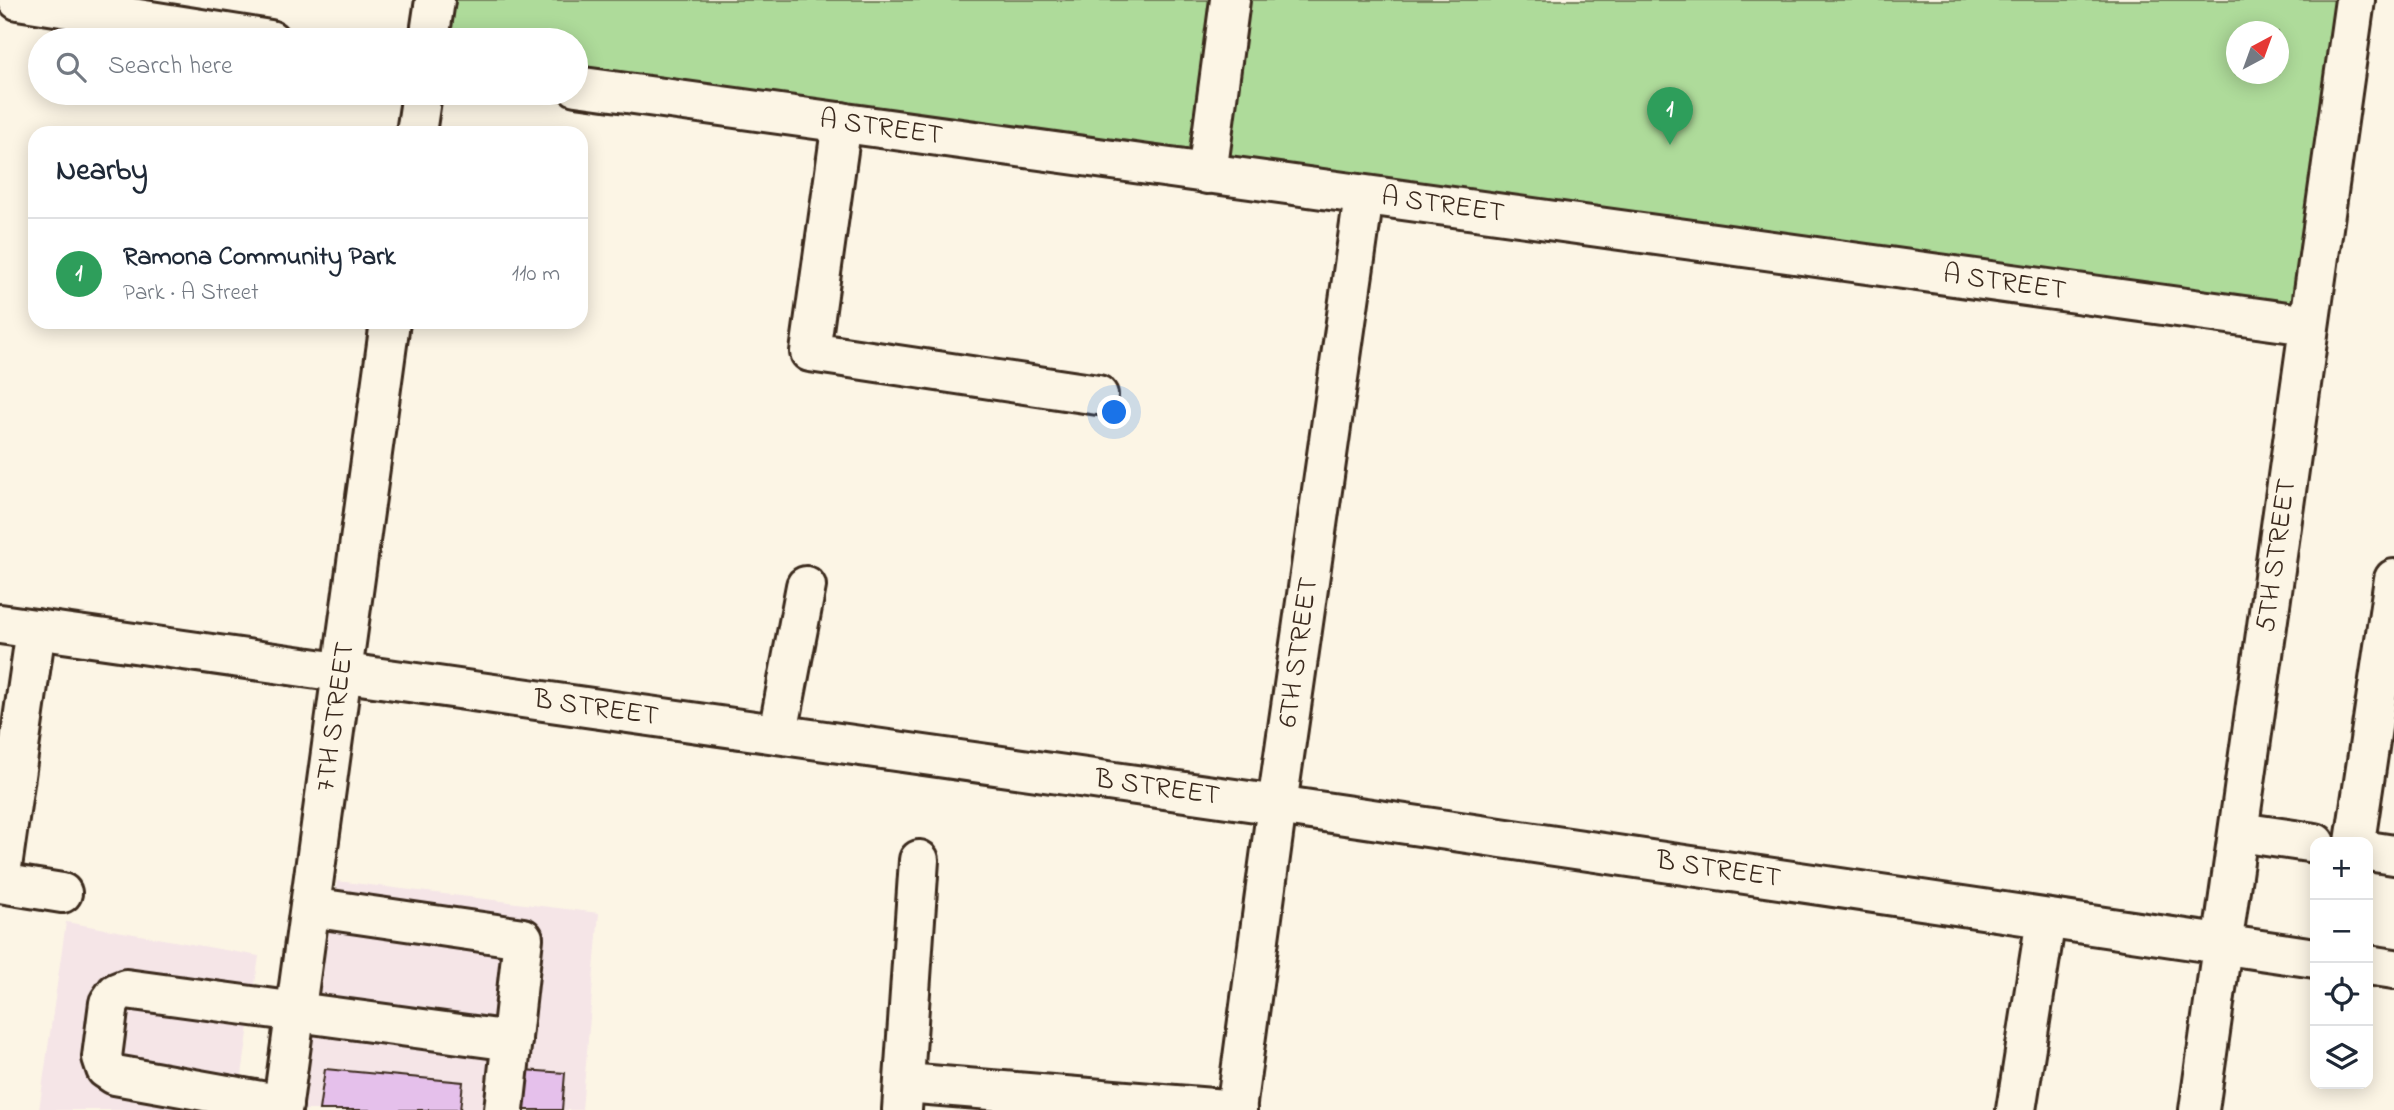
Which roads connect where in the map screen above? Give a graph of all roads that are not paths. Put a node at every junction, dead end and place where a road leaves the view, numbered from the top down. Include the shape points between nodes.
1 (18, 0) edge
2 (435, 0) edge
3 (1230, 0) edge
4 (2355, 0) edge
5 (194, 28) edge
6 (431, 28) edge
7 (588, 88) edge
8 (420, 105) edge
9 (842, 122) junction
10 (417, 126) edge
11 (1207, 174) junction
12 (1364, 196) junction
13 (2309, 326) junction
14 (389, 329) edge
15 (1098, 396) dead end
16 (2394, 579) edge
17 (806, 586) dead end
18 (18, 627) edge
19 (341, 671) junction
20 (778, 733) junction
21 (1277, 805) junction
22 (2239, 832) junction
23 (2356, 837) edge
24 (2310, 842) edge
25 (2373, 852) edge
26 (2394, 855) edge
27 (919, 860) dead end
28 (0, 882) edge
29 (62, 893) dead end
30 (310, 907) junction
31 (2046, 919) junction
32 (2223, 945) junction
33 (2310, 957) edge
34 (2373, 966) edge
35 (2394, 969) edge
36 (296, 1013) junction
37 (512, 1041) junction
38 (904, 1096) edge
39 (283, 1108) edge
40 (504, 1110) edge
41 (1236, 1110) edge
42 (2017, 1110) edge
43 (2199, 1110) edge

1 - 5 street
2 - 6 street
3 - 11 street
4 - 13 street, 5TH STREET
7 - 9 street, A STREET
8 - 10 street
9 - 11 street, A STREET
9 - 15 street via 810,352
11 - 12 street, A STREET
12 - 13 street, A STREET
12 - 21 street, 6TH STREET
13 - 22 street, 5TH STREET
14 - 19 street, 7TH STREET
16 - 23 street
17 - 20 street
18 - 19 street, B STREET
18 - 28 street
19 - 20 street, B STREET
19 - 30 street, 7TH STREET
20 - 21 street, B STREET
21 - 31 street, B STREET
21 - 41 street, 6TH STREET
22 - 24 street
22 - 32 street, 5TH STREET
25 - 26 street
27 - 38 street
28 - 29 street
30 - 36 street, 7TH STREET
30 - 37 street via 523,938
31 - 32 street, B STREET
31 - 42 street
32 - 33 street, B STREET
32 - 43 street, 5TH STREET
34 - 35 street
36 - 37 street
36 - 39 street, 7TH STREET
36 - 39 street via 126,989 109,1003 102,1057 106,1069 115,1075
37 - 40 street
38 - 41 street

